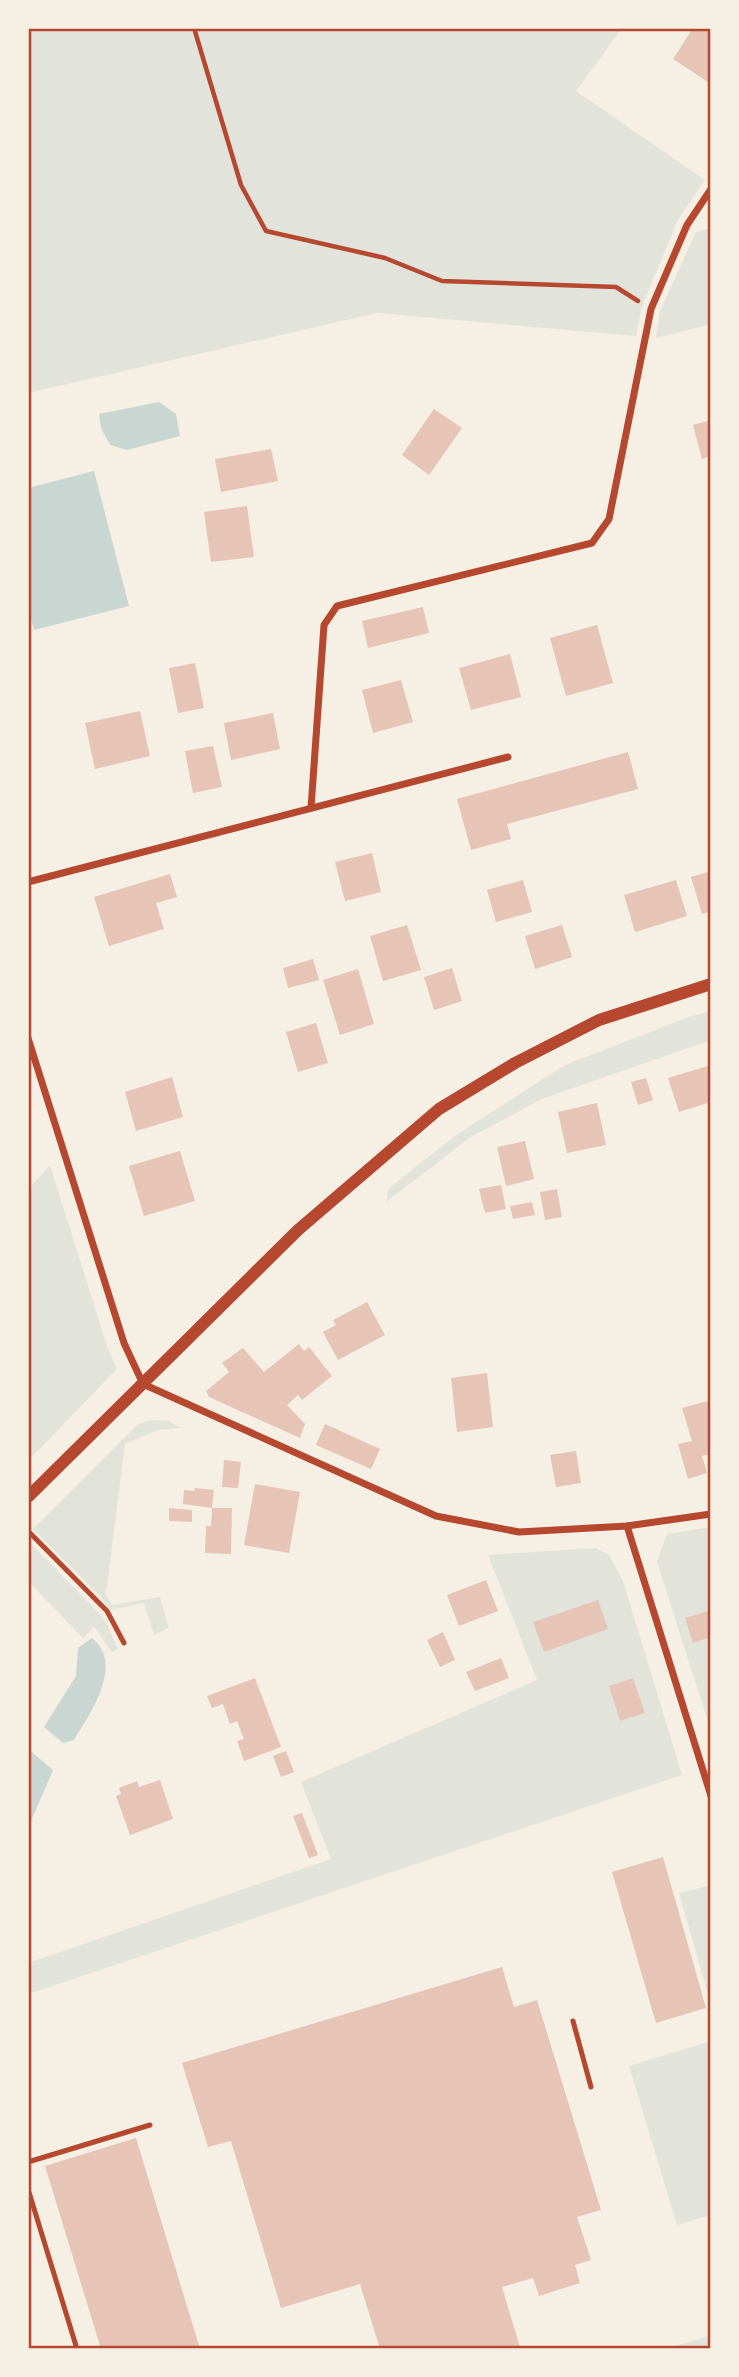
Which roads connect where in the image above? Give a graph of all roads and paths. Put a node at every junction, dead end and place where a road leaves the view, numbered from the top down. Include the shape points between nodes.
1 (194, 28) edge
2 (711, 189) edge
3 (651, 309) junction
4 (508, 757) dead end
5 (310, 808) junction
6 (28, 882) edge
7 (711, 984) edge
8 (28, 1038) edge
9 (144, 1384) junction
10 (28, 1496) edge
11 (711, 1514) edge
12 (627, 1526) junction
13 (28, 1531) edge
14 (124, 1643) dead end
15 (711, 1796) edge
16 (573, 2021) dead end
17 (592, 2087) dead end
18 (150, 2125) dead end
19 (28, 2162) edge
20 (28, 2189) edge
21 (77, 2349) edge

1 - 3 path via 241,185 266,231 385,258 442,281 616,287
2 - 3 street via 687,225
3 - 5 street via 609,519 592,543 337,606 324,625
4 - 5 street
5 - 6 street
7 - 9 street via 599,1020 439,1109 298,1230
8 - 9 street via 124,1343
9 - 10 street
9 - 12 street via 436,1516 519,1532
11 - 12 street
12 - 15 street
13 - 14 lane via 107,1611
16 - 17 lane
18 - 19 lane
20 - 21 lane

